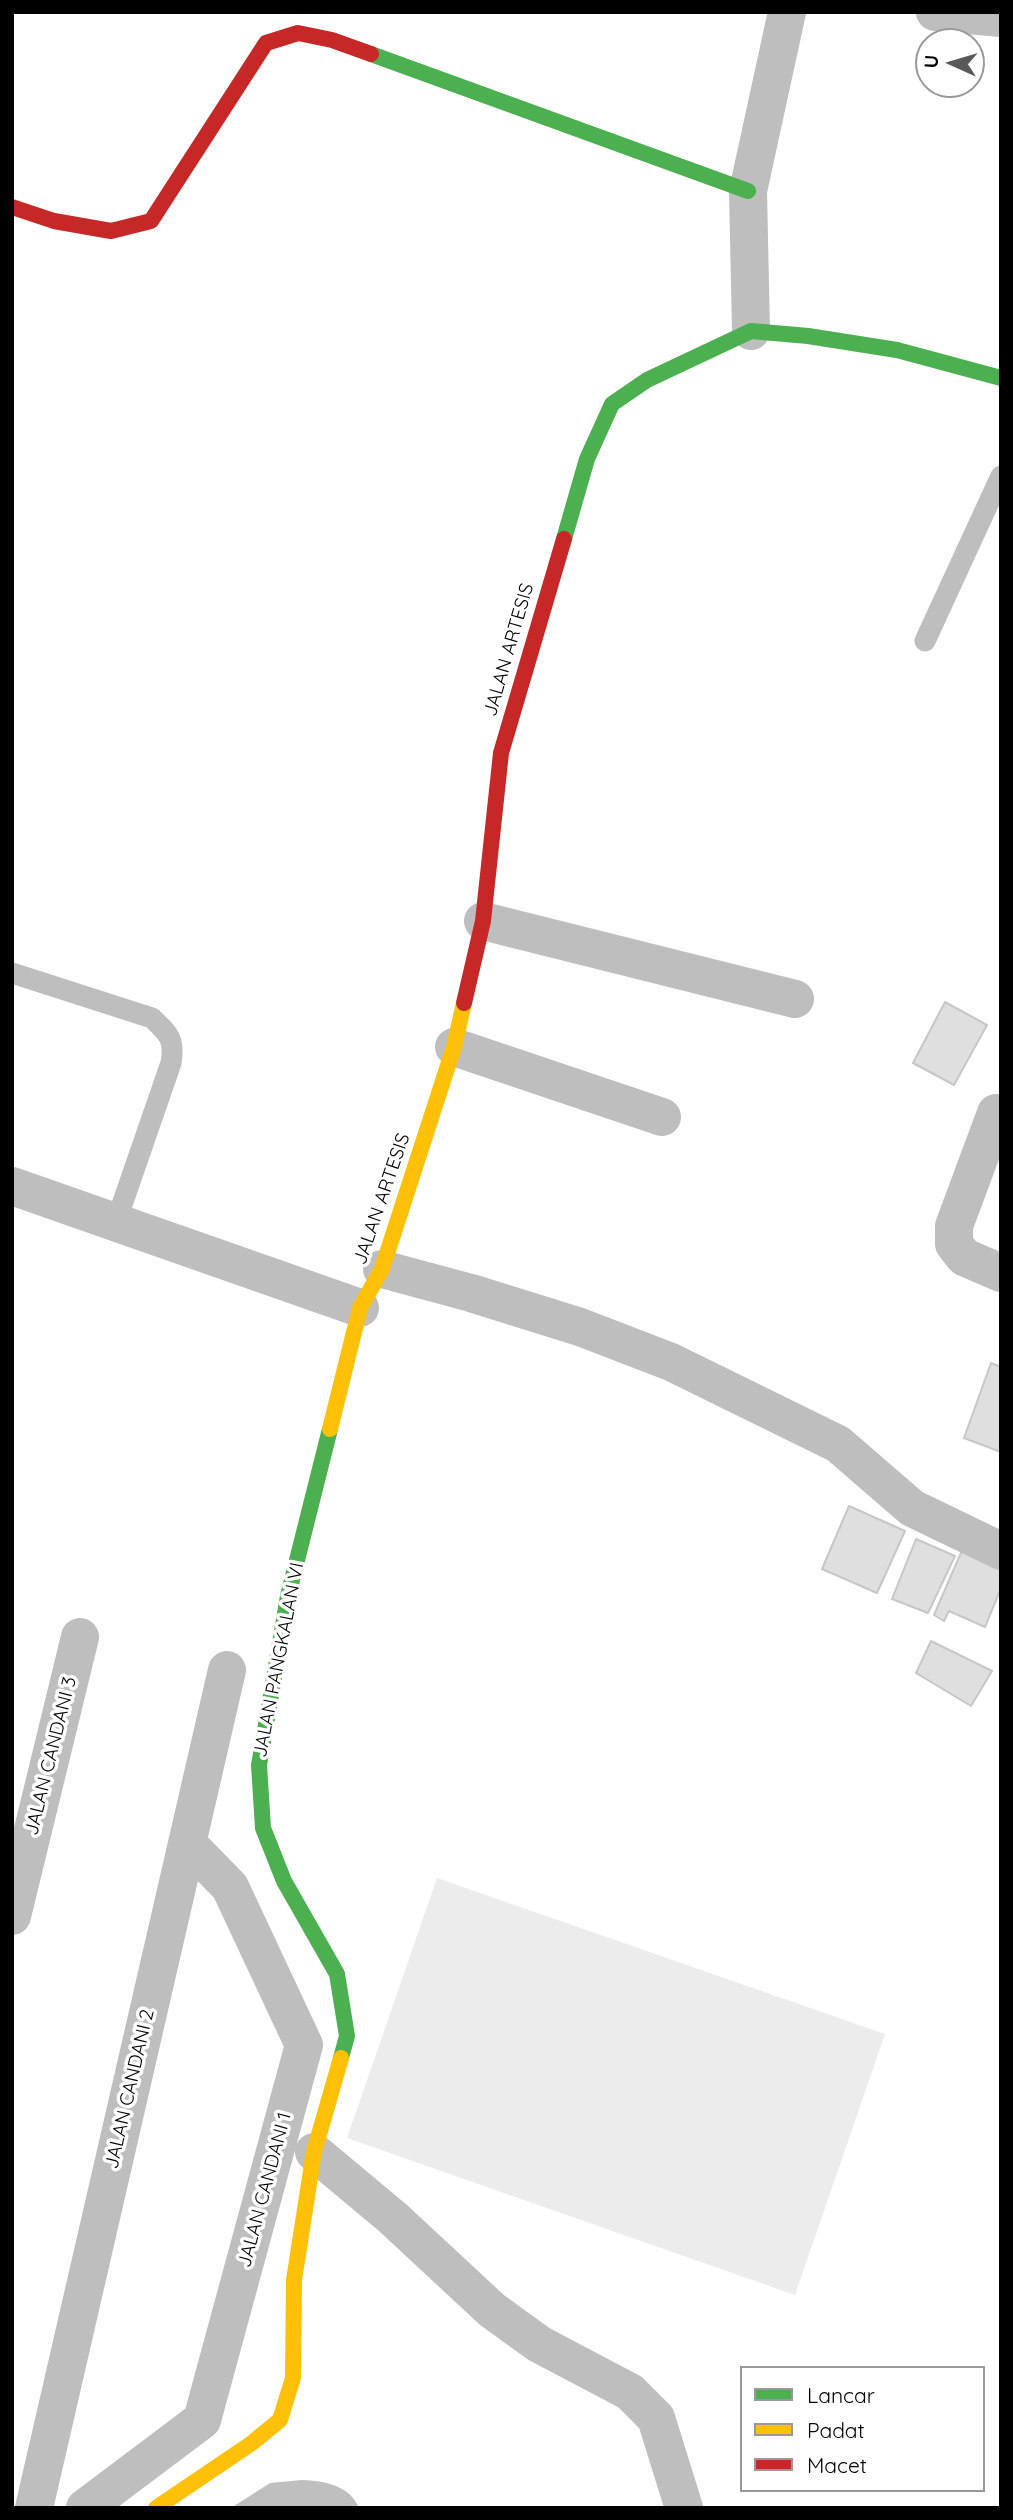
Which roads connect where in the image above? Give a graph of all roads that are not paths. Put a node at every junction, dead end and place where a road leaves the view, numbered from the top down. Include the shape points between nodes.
1 (787, 12) edge
2 (935, 12) edge
3 (1001, 18) edge
4 (748, 191) junction
5 (12, 207) edge
6 (751, 331) junction
7 (1001, 378) edge
8 (1001, 476) edge
9 (925, 641) dead end
10 (483, 921) junction
11 (12, 973) edge
12 (795, 999) dead end
13 (454, 1047) junction
14 (996, 1113) dead end
15 (662, 1117) dead end
16 (12, 1186) edge
17 (116, 1222) junction
18 (382, 1269) junction
19 (1001, 1273) edge
20 (360, 1308) junction
21 (1001, 1551) edge
22 (80, 1637) dead end
23 (227, 1670) dead end
24 (187, 1843) junction
25 (12, 1916) edge
26 (314, 2152) junction
27 (34, 2508) edge
28 (85, 2508) edge
29 (156, 2508) edge
30 (684, 2508) edge

1 - 4 street
2 - 3 street
4 - 5 street via 332,40 298,33 266,43 151,221 111,231 54,221
4 - 6 street
6 - 7 street via 897,351
6 - 10 street, JALAN ARTESIS via 647,380 612,404 587,459 501,753
8 - 9 lane
10 - 12 street
10 - 13 street, JALAN ARTESIS
11 - 17 lane via 152,1018 174,1047
13 - 15 street
13 - 18 street, JALAN ARTESIS
14 - 19 street via 954,1226 954,1244 964,1257
16 - 17 street
17 - 20 street
18 - 20 street, JALAN ARTESIS
18 - 21 street via 580,1327 671,1362 838,1444 912,1508
20 - 26 street, JALAN PANGKALAN VI via 288,1596 259,1765 263,1828 284,1881 337,1974 347,2036
22 - 25 street, JALAN CANDANI 3
23 - 24 street, JALAN CANDANI 2
24 - 27 street, JALAN CANDANI 2
24 - 28 street, JALAN CANDANI 1 via 230,1887 304,2045 202,2420
26 - 29 street, JALAN PANGKALAN VI via 294,2280 293,2378 280,2420
26 - 30 street via 492,2310 539,2344 630,2392 656,2418

